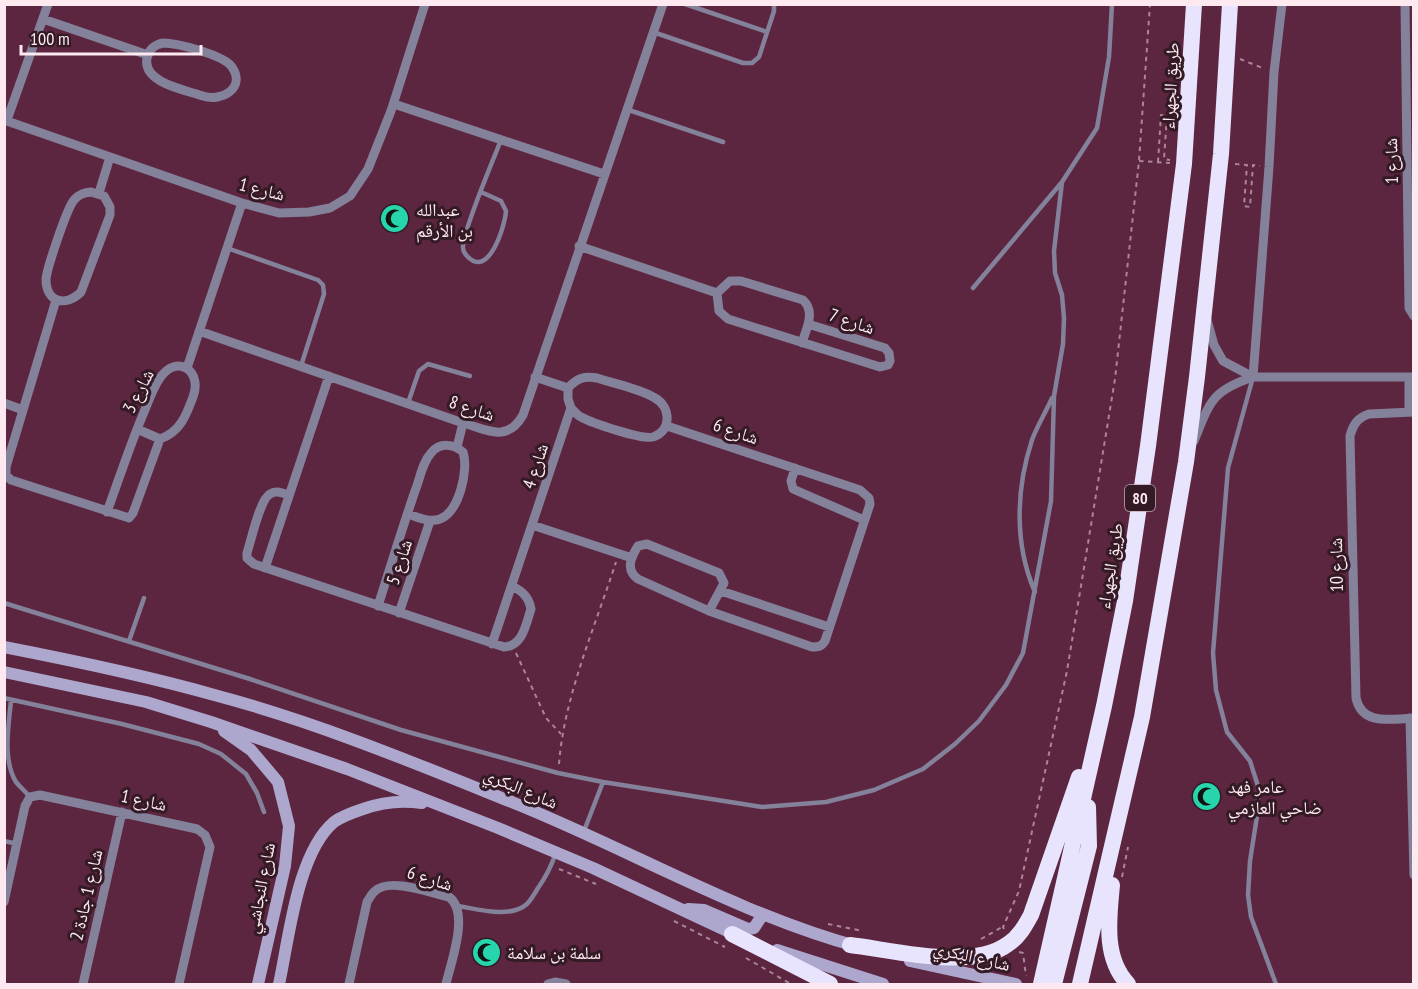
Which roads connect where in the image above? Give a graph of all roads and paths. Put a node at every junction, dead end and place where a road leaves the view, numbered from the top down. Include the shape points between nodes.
1 (48, 4) edge
2 (425, 4) edge
3 (663, 4) edge
4 (685, 4) edge
5 (774, 4) edge
6 (1112, 4) edge
7 (1150, 4) edge
8 (1230, 4) edge
9 (1282, 4) edge
10 (1405, 4) edge
11 (1194, 5) edge
12 (44, 19) junction
13 (653, 32) junction
14 (767, 32) junction
15 (148, 55) junction
16 (1240, 59) dead end
17 (1274, 72) junction
18 (394, 104) junction
19 (626, 110) junction
20 (6, 120) edge
21 (501, 140) junction
22 (723, 142) dead end
23 (110, 157) junction
24 (1164, 159) dead end
25 (1139, 161) junction
26 (1247, 165) dead end
27 (1253, 165) dead end
28 (604, 174) junction
29 (1062, 182) junction
30 (481, 192) junction
31 (99, 193) junction
32 (242, 203) junction
33 (579, 246) junction
34 (227, 249) junction
35 (973, 288) dead end
36 (717, 293) junction
37 (56, 300) junction
38 (1204, 307) junction
39 (1413, 316) edge
40 (808, 324) junction
41 (199, 331) junction
42 (802, 343) junction
43 (301, 366) junction
44 (187, 368) junction
45 (329, 376) junction
46 (470, 376) dead end
47 (536, 377) junction
48 (1253, 377) junction
49 (1411, 377) edge
50 (568, 388) junction
51 (1054, 396) junction
52 (4, 403) edge
53 (408, 403) junction
54 (571, 408) junction
55 (23, 410) junction
56 (1411, 412) edge
57 (463, 423) junction
58 (667, 426) junction
59 (137, 429) junction
60 (160, 439) junction
61 (457, 447) junction
62 (1186, 462) junction
63 (795, 468) junction
64 (5, 472) edge
65 (289, 495) junction
66 (107, 512) junction
67 (408, 514) junction
68 (864, 520) junction
69 (430, 521) junction
70 (532, 525) junction
71 (618, 554) junction
72 (632, 558) junction
73 (265, 568) junction
74 (512, 586) junction
75 (721, 591) junction
76 (1035, 593) junction
77 (144, 598) dead end
78 (4, 603) edge
79 (378, 606) junction
80 (709, 611) junction
81 (399, 613) junction
82 (829, 627) junction
83 (129, 641) junction
84 (492, 644) junction
85 (511, 646) junction
86 (4, 647) edge
87 (4, 672) edge
88 (4, 698) edge
89 (11, 700) junction
90 (1104, 706) junction
91 (1412, 718) edge
92 (211, 722) junction
93 (561, 735) junction
94 (1130, 770) junction
95 (558, 773) junction
96 (603, 782) junction
97 (1087, 782) junction
98 (30, 797) junction
99 (439, 806) junction
100 (122, 812) junction
101 (264, 812) dead end
102 (583, 834) junction
103 (4, 841) edge
104 (18, 844) junction
105 (555, 852) junction
106 (551, 865) junction
107 (1413, 875) edge
108 (598, 885) dead end
109 (4, 902) edge
110 (458, 906) junction
111 (684, 909) junction
112 (763, 914) junction
113 (665, 916) dead end
114 (821, 923) dead end
115 (1003, 927) junction
116 (862, 931) dead end
117 (731, 942) junction
118 (974, 942) dead end
119 (1008, 944) junction
120 (850, 945) junction
121 (740, 955) dead end
122 (1026, 976) dead end
123 (83, 984) edge
124 (179, 984) edge
125 (258, 984) edge
126 (279, 984) edge
127 (349, 984) edge
128 (446, 984) edge
129 (548, 984) edge
130 (566, 984) edge
131 (791, 984) edge
132 (830, 984) edge
133 (883, 984) edge
134 (1016, 984) edge
135 (1041, 984) edge
136 (1054, 984) edge
137 (1080, 984) edge
138 (1128, 984) edge
139 (1276, 984) edge

1 - 12 street
2 - 18 street, شارع 1
3 - 13 street, شارع 8
4 - 14 lane
5 - 14 lane
6 - 29 lane via 1109,57 1097,128
7 - 25 path
8 - 38 highway, 80 via 1221,154
9 - 17 street
10 - 39 street, شارع 1 via 1409,308
11 - 90 highway, طريق الجهراء / 80 via 1184,164 1148,446 1125,601
12 - 15 street
12 - 20 street
13 - 14 lane via 747,64 759,57
13 - 19 street, شارع 8
15 - 15 street via 148,70 161,82 210,98 226,96 234,84 233,69 225,60 173,43 156,45
16 - 17 path
17 - 48 street
18 - 21 street
18 - 32 street, شارع 1 via 368,169 350,196 330,208 309,212 279,213
19 - 22 lane
19 - 28 street, شارع 8
20 - 23 street, شارع 1
21 - 28 street
21 - 30 lane
23 - 31 street
23 - 32 street, شارع 1
24 - 25 path via 1167,116 1161,115 1158,162
25 - 115 path via 1115,379 1067,671 1019,891
26 - 27 path via 1244,206 1250,207
28 - 33 street, شارع 8
29 - 35 lane
29 - 51 lane via 1054,251 1064,318
30 - 30 lane via 462,247 465,254 478,261 495,250 506,211 501,201
31 - 37 street via 108,201 110,215 84,285 74,298
31 - 37 street via 84,193 72,202 48,269 47,288
32 - 34 street
33 - 36 street
33 - 47 street, شارع 8
34 - 41 street
34 - 43 lane via 323,285 324,294
36 - 40 street, شارع 7 via 730,281 741,281 802,300 809,308
36 - 42 street, شارع 7 via 719,311 728,319
37 - 55 street
38 - 48 street via 1214,345 1223,361
38 - 62 highway, 80
40 - 42 street, شارع 7
40 - 42 street, شارع 7 via 885,348 890,361 880,367
41 - 43 street, شارع 8
41 - 44 street
43 - 45 street, شارع 8
44 - 59 street, شارع 3 via 177,365 163,373
44 - 60 street via 195,380 194,395 181,425
45 - 53 street, شارع 8
45 - 65 street
46 - 53 lane via 428,364 419,371
47 - 50 street
47 - 57 street, شارع 8 via 522,415 509,432
48 - 49 street
48 - 62 street via 1235,383 1212,399
48 - 139 lane via 1228,468 1213,653 1216,690 1227,732 1250,761 1258,786 1248,895 1251,917
49 - 56 street, شارع 10
50 - 54 street, شارع 4
50 - 58 street via 588,377 654,397 664,407
51 - 76 lane via 1051,501
51 - 76 lane via 1033,438 1023,476 1019,515 1021,546
52 - 55 street
53 - 57 street, شارع 8
54 - 58 street via 583,418 639,437 653,437
54 - 70 street, شارع 4
55 - 64 street
56 - 91 street, شارع 10 via 1363,416 1356,421 1350,436 1358,708 1368,717
57 - 61 street
58 - 63 street, شارع 6
59 - 60 street, شارع 3
59 - 66 street, شارع 3
60 - 66 street via 131,516
61 - 67 street, شارع 5 via 439,447 429,454
61 - 69 street, شارع 5 via 464,452 466,472 453,509 441,519
62 - 94 highway, 80
63 - 68 street via 791,487
63 - 68 street, شارع 6 via 866,493 870,504
64 - 66 street via 11,480
65 - 73 street
65 - 73 street via 278,492 267,496 247,553 249,561
67 - 69 street, شارع 5
67 - 79 street, شارع 5
68 - 82 street, شارع 6
69 - 81 street, شارع 5
70 - 71 street
70 - 74 street, شارع 4
71 - 72 street
71 - 93 path
72 - 75 street via 638,546 646,544 719,573 724,580
72 - 80 street, شارع 6 via 632,575
73 - 79 street
74 - 84 street, شارع 4
74 - 85 street via 526,596 531,609 522,636
75 - 80 street
75 - 82 street
76 - 96 lane via 1023,653 1006,685 979,721 923,769 874,790 826,802 762,807
77 - 83 lane
78 - 83 lane
79 - 81 street
80 - 82 street, شارع 6 via 812,647 822,646
81 - 84 street
83 - 95 lane via 401,730
84 - 85 street
85 - 93 path via 546,718
86 - 102 main road, شارع البكري via 167,682 288,717 516,803
87 - 92 main road via 146,702
88 - 89 lane
89 - 98 lane via 9,758 16,782
89 - 101 lane via 199,744 221,754 246,774
90 - 97 highway, طريق الجهراء / 80
90 - 119 highway via 1031,915 1020,934
91 - 107 street, شارع 10
92 - 99 main road
92 - 125 main road, شارع النجاشي via 251,750 278,782 289,826 285,866
93 - 95 path
94 - 137 highway, 80
94 - 138 highway via 1109,917 1110,948
95 - 96 lane
96 - 102 lane
97 - 135 highway, طريق الجهراء / 80
97 - 136 highway via 1089,846
98 - 100 street, شارع 1 via 40,795
98 - 104 street
99 - 105 main road
99 - 126 main road via 414,802 373,805 334,822 308,859
100 - 123 street, شارع 1 جادة 2
100 - 124 street, شارع 1 via 196,829 206,835 210,847
102 - 112 main road, شارع البكري
103 - 104 lane
104 - 109 street
105 - 106 lane
105 - 111 main road
106 - 108 path
106 - 110 lane via 522,907 507,911
110 - 127 street, شارع 6 via 449,897 395,885 374,891 367,902
110 - 128 street, شارع 6 via 460,920
111 - 112 main road via 704,910 748,929 754,928
111 - 117 main road
112 - 120 main road, شارع البكري
113 - 117 path
114 - 116 path
115 - 118 path
115 - 119 path
117 - 132 highway
117 - 133 main road
119 - 120 highway via 981,956 954,959
119 - 122 path via 1009,949 1023,953
120 - 134 main road, شارع البكري
121 - 131 path
129 - 130 street

